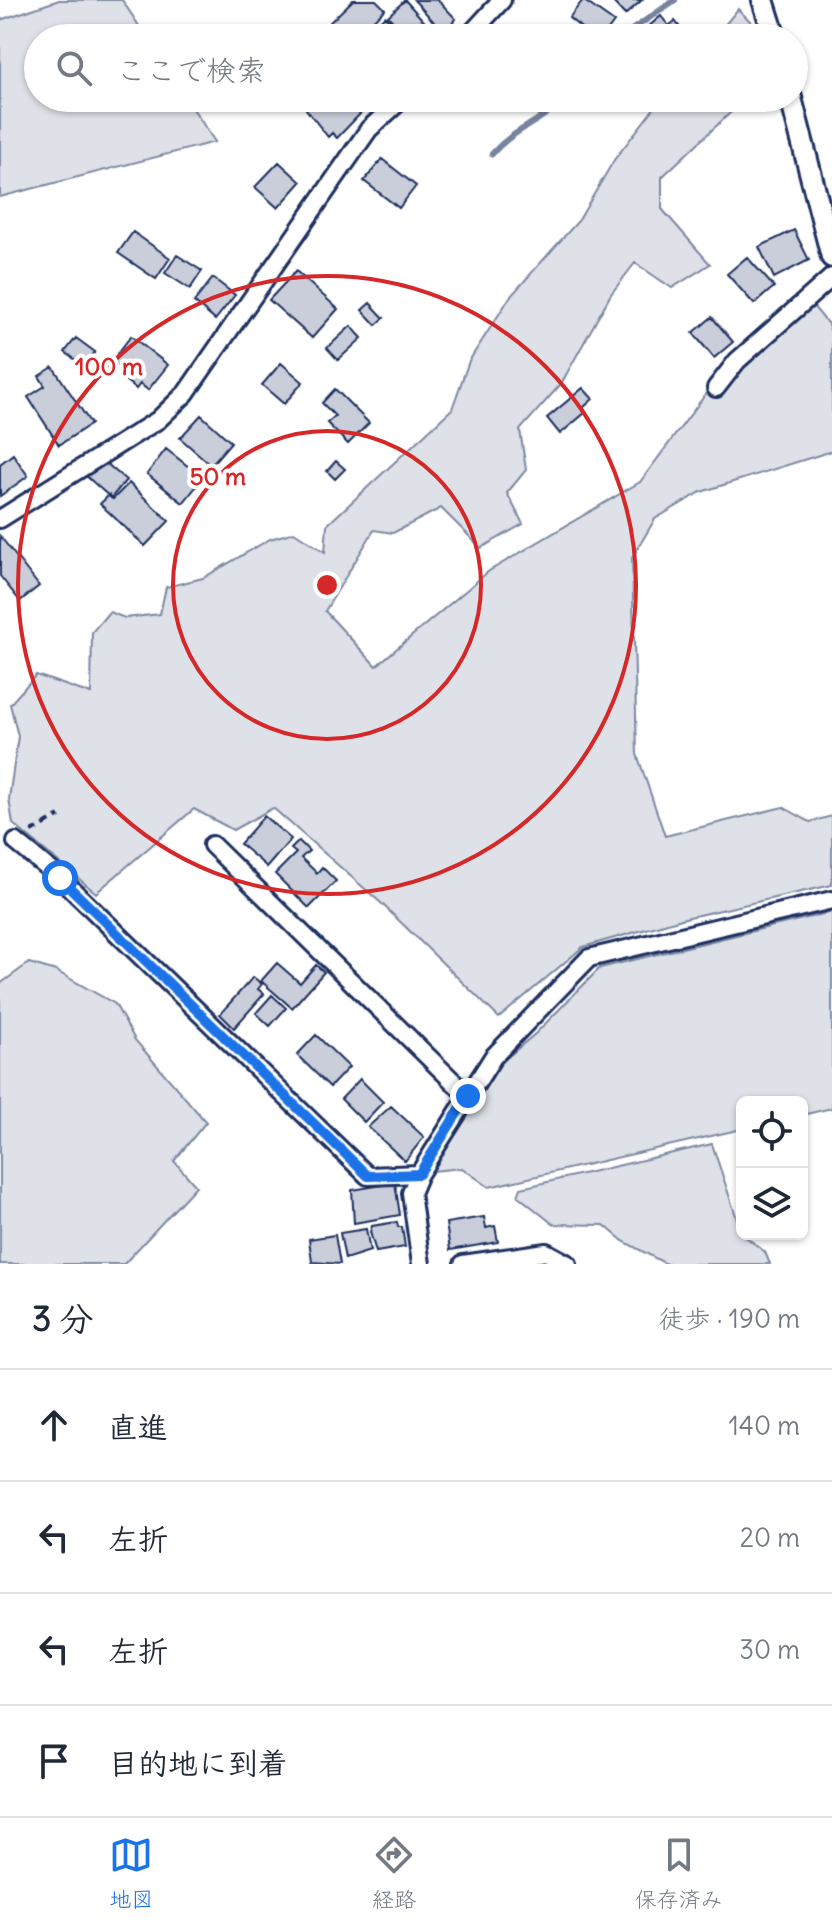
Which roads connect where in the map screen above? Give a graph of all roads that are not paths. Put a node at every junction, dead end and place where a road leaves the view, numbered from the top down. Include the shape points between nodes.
1 (502, 0) edge
2 (763, 0) edge
3 (480, 24) edge
4 (771, 24) edge
5 (388, 112) edge
6 (795, 112) edge
7 (831, 249) edge
8 (832, 277) edge
9 (716, 388) dead end
10 (0, 519) edge
11 (16, 842) dead end
12 (212, 845) dead end
13 (832, 900) edge
14 (468, 1096) junction
15 (419, 1174) junction
16 (421, 1264) edge
17 (463, 1264) edge
18 (568, 1264) edge

1 - 3 street
2 - 4 street
5 - 10 street via 369,129 186,393 158,420
6 - 7 street
8 - 9 street via 737,361
11 - 15 street via 60,878 368,1176
12 - 14 street
13 - 14 street via 589,958 493,1057
14 - 15 street
15 - 16 street via 411,1193
17 - 18 street via 546,1252

